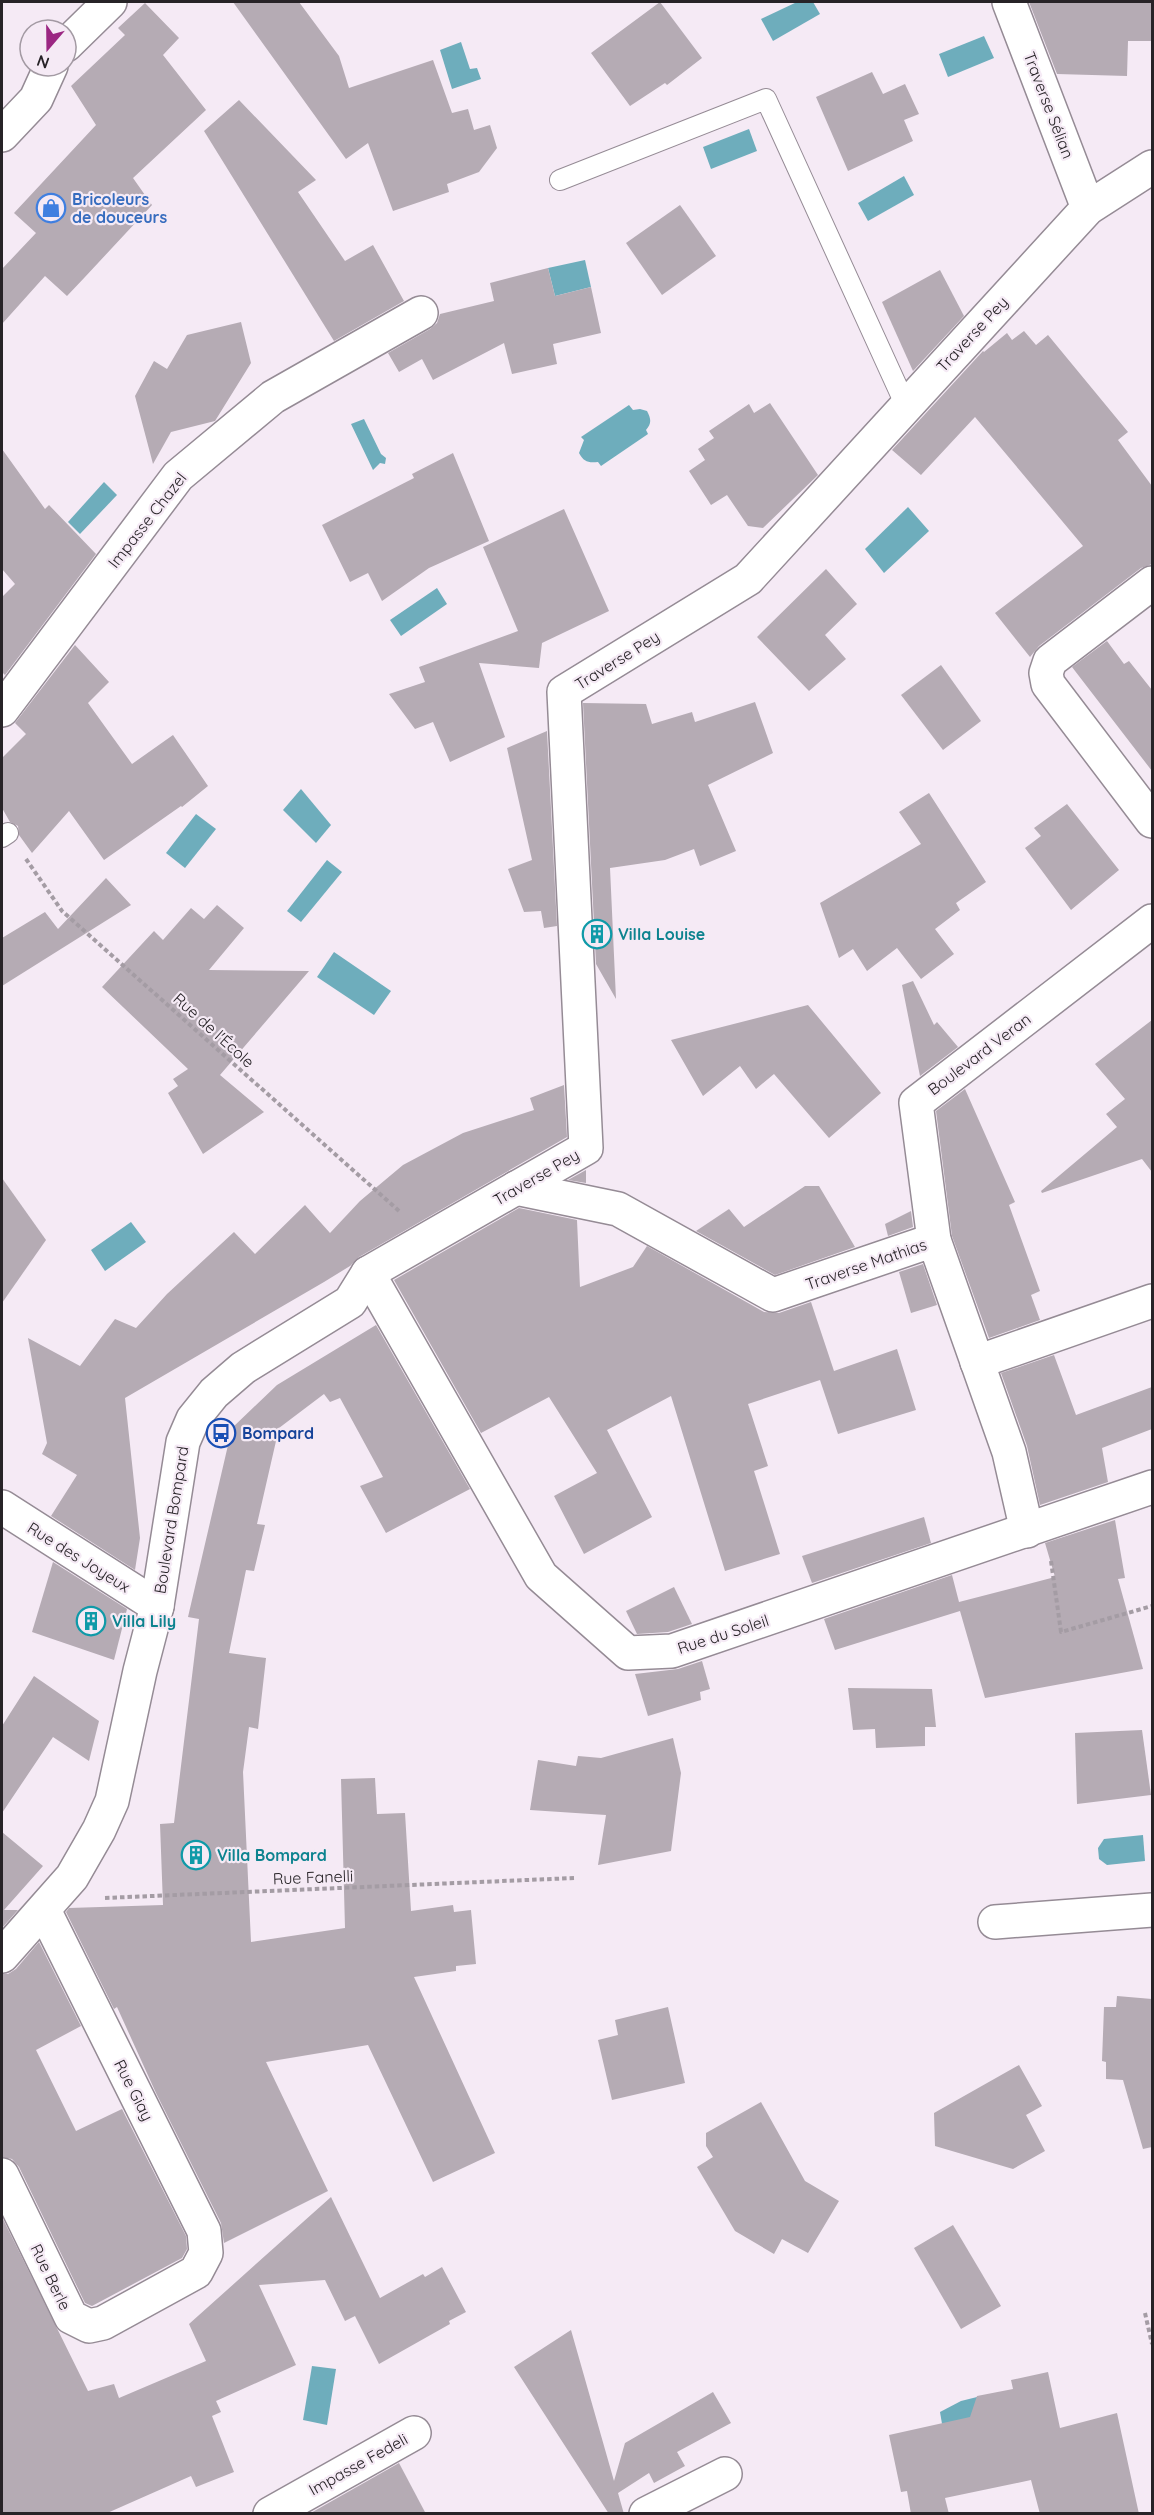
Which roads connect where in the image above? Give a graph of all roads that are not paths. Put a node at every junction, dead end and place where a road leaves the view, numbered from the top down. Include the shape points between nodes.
1 (110, 2) edge
2 (1010, 2) edge
3 (78, 33) edge
4 (46, 78) edge
5 (2, 135) edge
6 (1152, 167) edge
7 (560, 180) dead end
8 (1088, 208) junction
9 (421, 313) dead end
10 (906, 406) junction
11 (1152, 584) edge
12 (2, 710) edge
13 (1152, 821) edge
14 (1152, 921) edge
15 (516, 1188) junction
16 (934, 1240) junction
17 (368, 1273) junction
18 (1152, 1301) edge
19 (977, 1362) junction
20 (1152, 1487) edge
21 (2, 1508) edge
22 (1036, 1528) junction
23 (157, 1606) junction
24 (48, 1905) junction
25 (1152, 1910) edge
26 (995, 1922) dead end
27 (2, 1956) edge
28 (2, 2175) edge
29 (196, 2272) joint
30 (414, 2433) dead end
31 (726, 2474) dead end
32 (270, 2514) edge
33 (646, 2514) edge

1 - 3 street
2 - 8 street, Traverse Sélian
4 - 5 street via 36,99
6 - 8 street, Traverse Pey
7 - 10 lane via 766,99
8 - 10 street, Traverse Pey
9 - 12 street, Impasse Chazel via 273,396 178,476
10 - 15 street, Traverse Pey via 748,579 564,692 586,1148
11 - 13 street via 1050,661 1046,673 1048,684
14 - 16 street, Boulevard Veran via 916,1103
15 - 16 street, Traverse Mathias via 618,1209 773,1295
15 - 17 street, Traverse Pey
16 - 19 street, Traverse Mathias
17 - 22 street, Rue du Soleil via 541,1576 628,1653 672,1651
17 - 23 street, Boulevard Bompard via 350,1302 243,1368 214,1393 193,1419 183,1442
18 - 19 street
19 - 22 street, Traverse Mathias
20 - 22 street, Rue du Soleil
21 - 23 street, Rue des Joyeux
23 - 24 street, Boulevard Bompard via 112,1801 72,1877
24 - 27 street, Boulevard Bompard
24 - 29 street, Rue Giay via 204,2231 206,2253
25 - 26 street
28 - 29 street, Rue Berle via 71,2318 89,2326 103,2323
30 - 32 street, Impasse Fedeli
31 - 33 street

